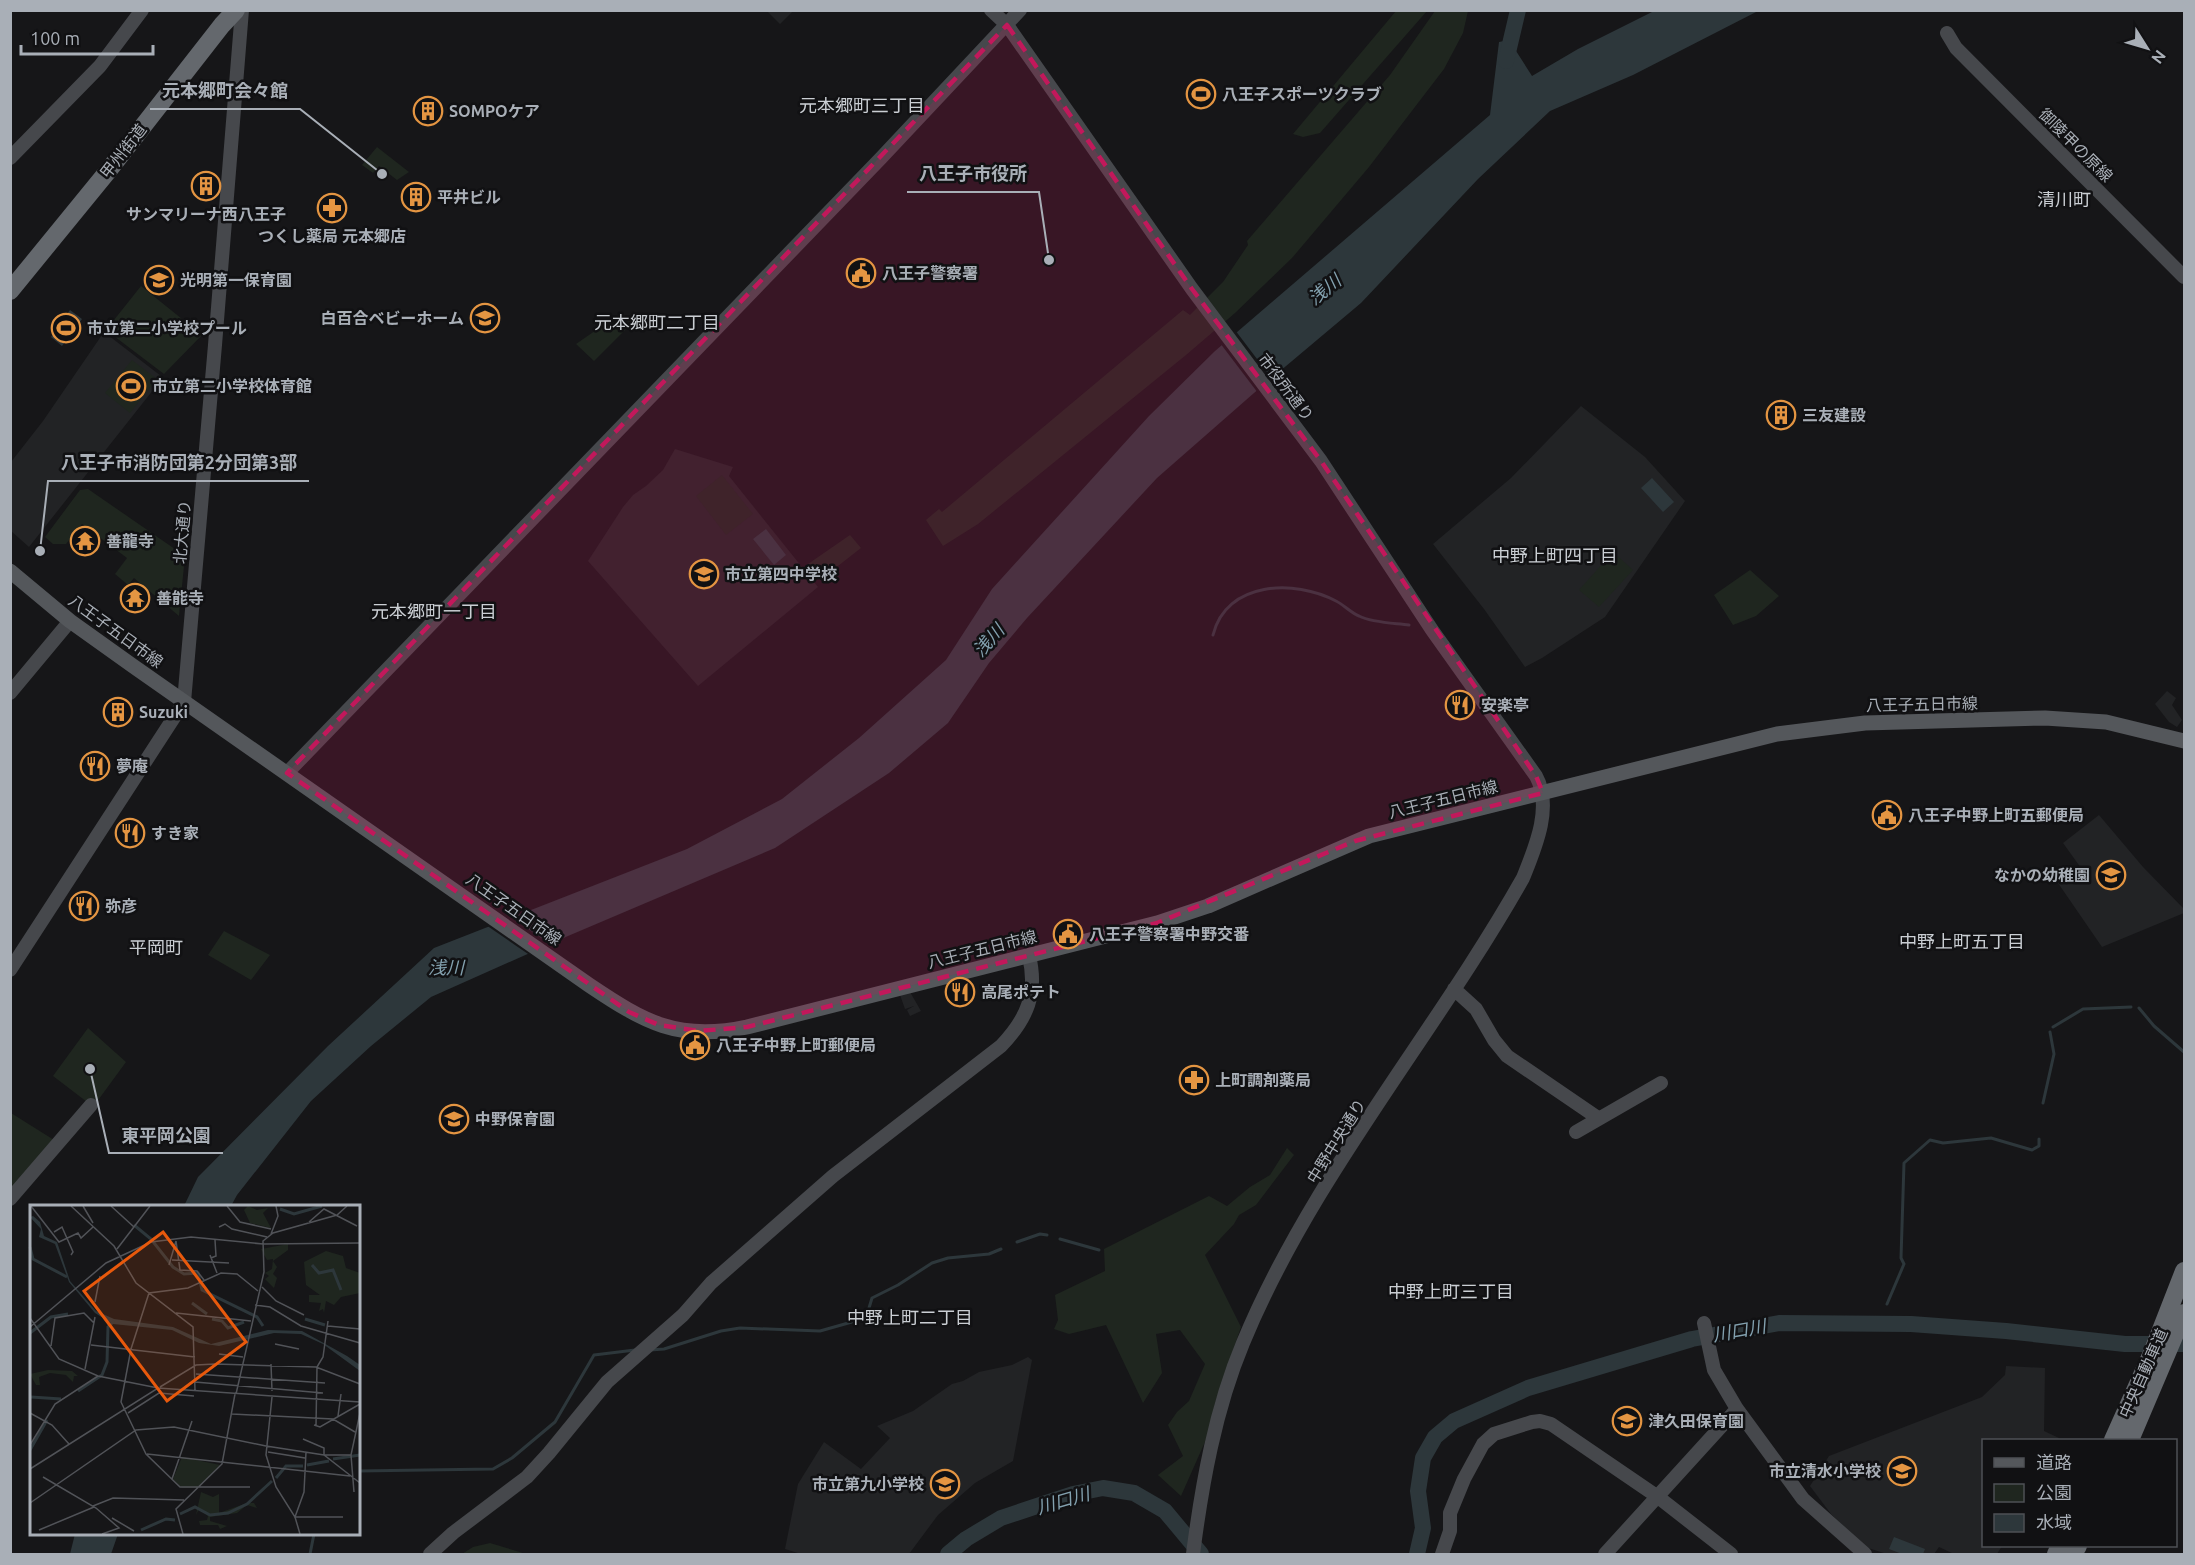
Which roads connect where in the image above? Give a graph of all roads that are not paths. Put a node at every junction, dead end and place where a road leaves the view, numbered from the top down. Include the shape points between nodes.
1 (142, 10) edge
2 (236, 10) edge
3 (242, 10) edge
4 (991, 10) edge
5 (1020, 10) edge
6 (1006, 25) junction
7 (1947, 33) dead end
8 (10, 158) edge
9 (2184, 277) edge
10 (10, 291) edge
11 (10, 570) edge
12 (70, 621) junction
13 (10, 693) edge
14 (184, 702) junction
15 (2184, 741) edge
16 (286, 773) junction
17 (1542, 793) junction
18 (1029, 956) junction
19 (10, 970) edge
20 (1454, 989) junction
21 (1661, 1083) dead end
22 (91, 1105) dead end
23 (1598, 1118) junction
24 (1576, 1132) dead end
25 (10, 1199) edge
26 (2184, 1271) edge
27 (2178, 1315) edge
28 (1705, 1324) dead end
29 (2141, 1397) junction
30 (1737, 1409) junction
31 (2114, 1439) edge
32 (2130, 1439) edge
33 (1658, 1497) junction
34 (430, 1554) edge
35 (1193, 1554) edge
36 (1442, 1554) edge
37 (1605, 1554) edge
38 (1731, 1554) edge
39 (1865, 1554) edge

1 - 8 street via 100,66
2 - 10 highway, 甲州街道
3 - 14 street, 北大通り
4 - 6 street, 市役所通り
5 - 6 street
6 - 16 street
6 - 17 street, 市役所通り via 1192,290 1319,457 1432,630 1536,776
7 - 9 street, 御陵甲の原線 via 1956,48
11 - 12 main road, 八王子五日市線
12 - 13 street
12 - 14 main road, 八王子五日市線
14 - 16 main road, 八王子五日市線
14 - 19 street, 北大通り
15 - 17 main road, 八王子五日市線 via 2122,724 2083,720 1865,723 1759,738
16 - 18 main road, 八王子五日市線 via 629,1012 677,1029 719,1031 757,1024
17 - 18 main road, 八王子五日市線 via 1369,836 1182,915
17 - 20 street, 中野中央通り via 1542,818 1523,878
18 - 34 street via 1033,983 1027,1009 1001,1046 833,1176 711,1283 683,1315 607,1382 532,1472
20 - 23 street via 1476,1010 1506,1056
20 - 35 street, 中野中央通り via 1328,1184 1265,1293 1219,1416
21 - 23 street
22 - 25 street
23 - 24 street
26 - 27 highway, 中央自動車道
27 - 29 highway, 中央自動車道
28 - 30 street via 1717,1376
29 - 31 highway, 中央自動車道
29 - 32 highway, 中央自動車道
30 - 33 street
30 - 39 street via 1803,1498
33 - 36 street via 1551,1424 1532,1422 1494,1434 1483,1443 1450,1513 1450,1531
33 - 37 street
33 - 38 street

